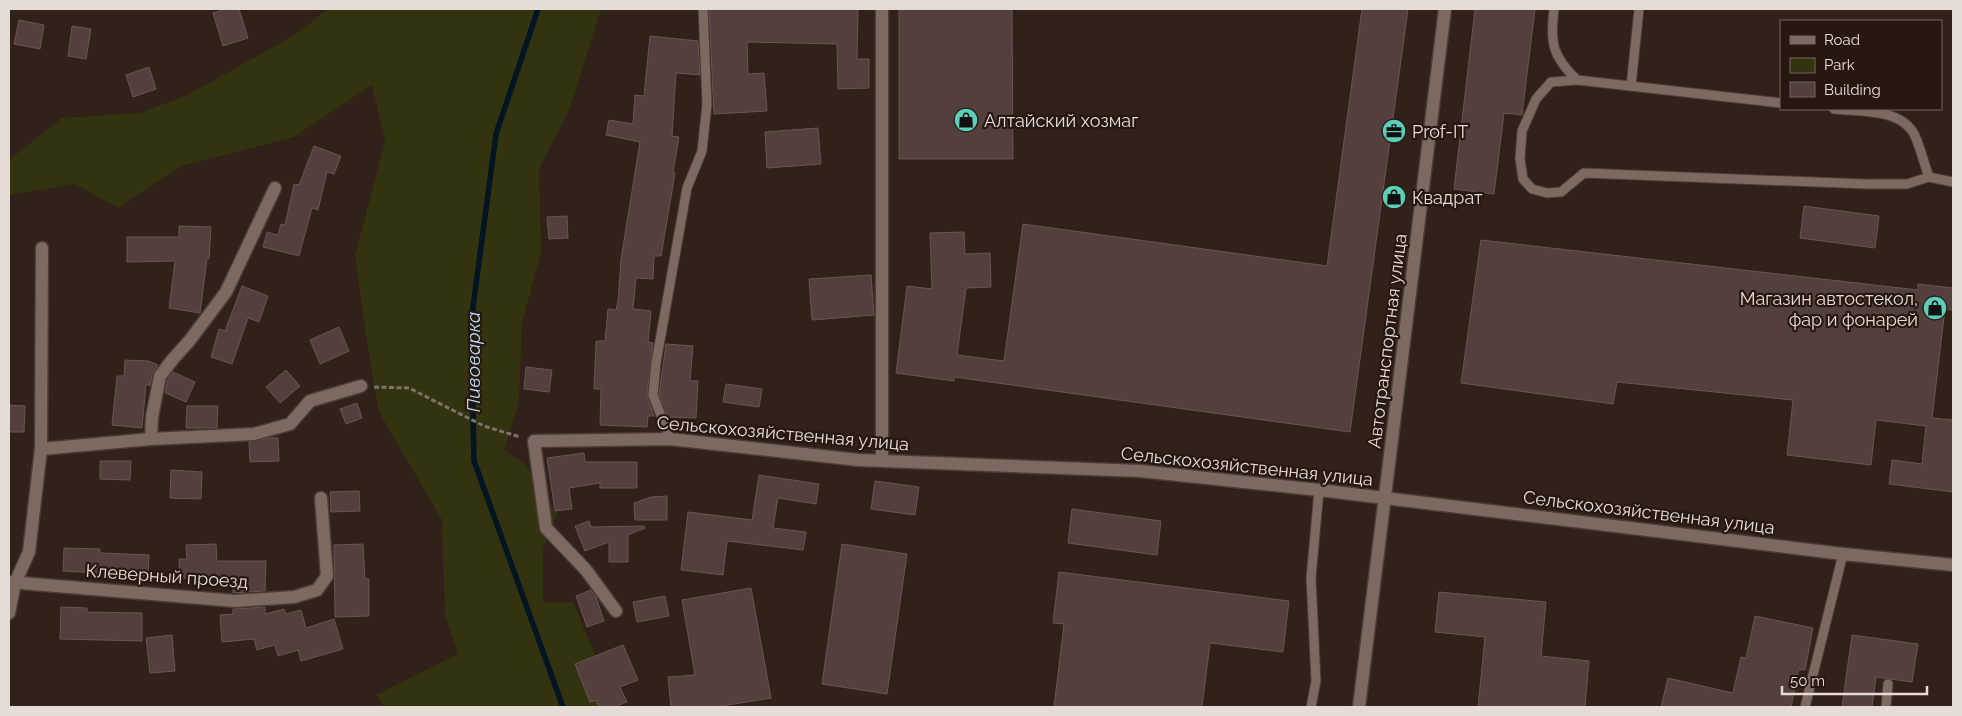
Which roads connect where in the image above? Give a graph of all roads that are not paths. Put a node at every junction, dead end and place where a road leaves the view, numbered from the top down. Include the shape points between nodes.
1 (702, 9) edge
2 (882, 9) edge
3 (1446, 9) edge
4 (1554, 9) edge
5 (1639, 9) edge
6 (1577, 80) junction
7 (1631, 86) junction
8 (1780, 103) edge
9 (1844, 110) edge
10 (1929, 177) junction
11 (1953, 182) edge
12 (275, 188) dead end
13 (42, 248) dead end
14 (361, 386) road end
15 (151, 439) junction
16 (670, 439) junction
17 (41, 449) junction
18 (882, 460) junction
19 (1320, 490) junction
20 (321, 498) dead end
21 (1385, 498) junction
22 (1843, 554) junction
23 (1953, 564) edge
24 (12, 582) edge
25 (616, 611) dead end
26 (9, 613) edge
27 (1888, 684) dead end
28 (1311, 707) edge
29 (1359, 707) edge
30 (1805, 707) edge
31 (1886, 707) edge

1 - 16 lane via 707,104 702,151 687,188 653,395
2 - 18 street
3 - 21 street, Автотранспортная улица
4 - 6 lane via 1555,53
5 - 7 lane
6 - 7 lane
6 - 10 lane via 1551,82 1536,99 1522,132 1520,159 1523,178 1532,189 1560,192 1584,173 1866,184 1907,184
7 - 8 lane
9 - 10 lane via 1892,115 1906,124 1915,135
10 - 11 lane
12 - 15 street via 226,292 160,376
13 - 17 street
14 - 15 street via 310,401 290,424 254,434
15 - 17 street
16 - 18 street, Сельскохозяйственная улица
16 - 25 street, Сельскохозяйственная улица via 534,441 546,528 586,570
17 - 24 street via 29,552
18 - 19 street, Сельскохозяйственная улица via 1140,471
19 - 21 street, Сельскохозяйственная улица
19 - 28 lane via 1311,578 1316,681
20 - 24 street, Клеверный проезд via 327,576 317,590 294,597 235,601
21 - 22 street, Сельскохозяйственная улица
21 - 29 street, Автотранспортная улица
22 - 23 street, Сельскохозяйственная улица
22 - 30 lane
24 - 26 street
27 - 31 lane

